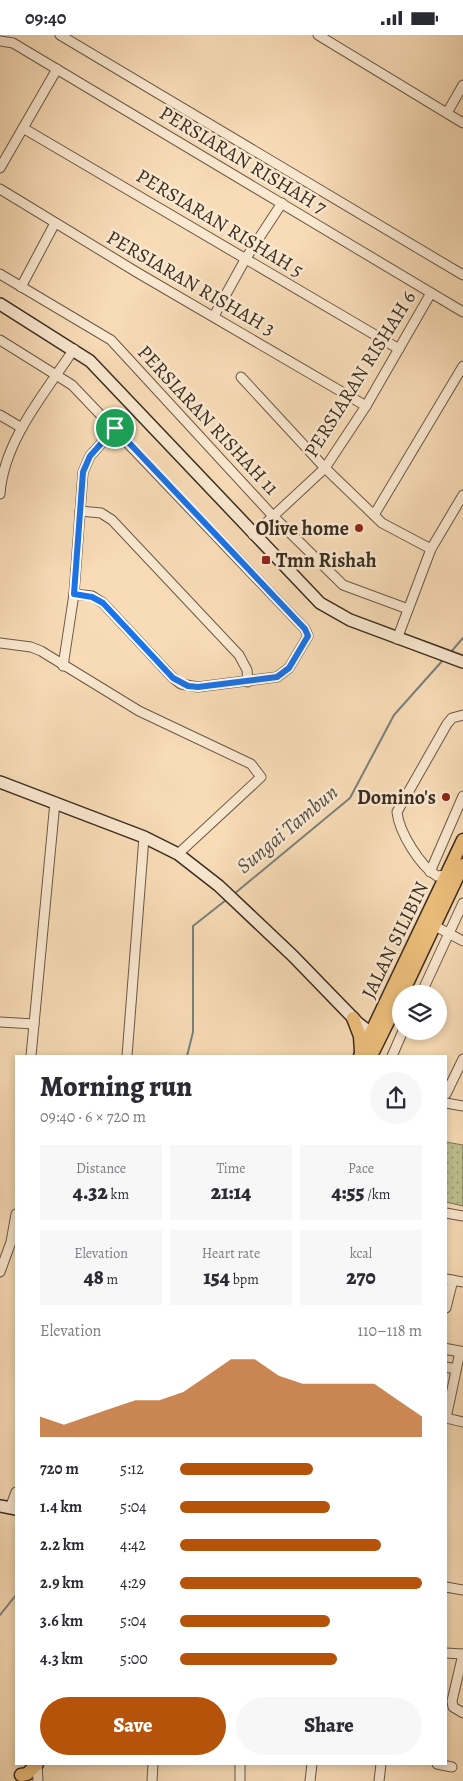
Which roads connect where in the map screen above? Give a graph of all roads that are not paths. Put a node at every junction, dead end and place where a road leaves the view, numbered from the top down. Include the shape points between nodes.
1 (60, 35) edge
2 (318, 35) edge
3 (2, 41) edge
4 (57, 69) junction
5 (463, 85) edge
6 (447, 113) junction
7 (463, 123) edge
8 (23, 128) junction
9 (0, 167) edge
10 (0, 189) edge
11 (282, 203) junction
12 (55, 223) junction
13 (246, 258) junction
14 (0, 274) edge
15 (463, 275) edge
16 (21, 287) junction
17 (431, 293) junction
18 (0, 304) edge
19 (463, 312) edge
20 (214, 316) junction
21 (0, 340) edge
22 (74, 349) junction
23 (399, 349) junction
24 (463, 366) edge
25 (57, 374) junction
26 (241, 377) dead end
27 (366, 406) junction
28 (0, 415) edge
29 (22, 428) junction
30 (115, 428) junction
31 (325, 468) junction
32 (0, 486) edge
33 (0, 495) edge
34 (463, 495) edge
35 (80, 511) junction
36 (374, 515) junction
37 (274, 516) junction
38 (253, 535) junction
39 (431, 549) junction
40 (74, 594) junction
41 (408, 609) junction
42 (397, 639) junction
43 (0, 643) edge
44 (435, 653) junction
45 (463, 662) edge
46 (63, 666) junction
47 (463, 668) edge
48 (248, 681) junction
49 (463, 715) edge
50 (0, 782) edge
51 (463, 796) edge
52 (55, 802) junction
53 (144, 837) junction
54 (463, 840) edge
55 (178, 854) junction
56 (462, 867) edge
57 (440, 878) junction
58 (463, 903) edge
59 (435, 926) junction
60 (448, 934) junction
61 (419, 936) junction
62 (463, 941) edge
63 (406, 985) edge
64 (425, 985) edge
65 (392, 1008) edge
66 (353, 1018) junction
67 (384, 1019) junction
68 (0, 1022) edge
69 (34, 1025) junction
70 (371, 1033) junction
71 (399, 1040) edge
72 (32, 1055) edge
73 (126, 1055) edge
74 (364, 1055) edge
75 (364, 1055) edge
76 (365, 1055) edge
77 (392, 1055) edge
78 (463, 1059) edge
79 (460, 1072) edge
80 (447, 1092) edge
81 (447, 1103) edge
82 (463, 1106) edge
83 (447, 1213) edge
84 (463, 1216) edge
85 (15, 1220) edge
86 (0, 1270) edge
87 (450, 1280) edge
88 (463, 1282) edge
89 (447, 1301) edge
90 (447, 1349) edge
91 (462, 1352) edge
92 (447, 1367) edge
93 (456, 1369) junction
94 (447, 1413) edge
95 (447, 1418) edge
96 (463, 1422) edge
97 (15, 1496) edge
98 (11, 1508) edge
99 (447, 1587) edge
100 (463, 1590) edge
101 (447, 1653) edge
102 (462, 1654) edge
103 (463, 1713) edge
104 (36, 1765) edge
105 (37, 1765) edge
106 (152, 1765) edge
107 (240, 1765) edge
108 (312, 1765) edge
109 (381, 1765) edge
110 (442, 1765) edge
111 (452, 1767) dead end
112 (23, 1775) edge
113 (38, 1781) edge
114 (152, 1781) edge
115 (240, 1781) edge
116 (310, 1781) edge
117 (379, 1781) edge

1 - 15 street, PERSIARAN RISHAH 7
2 - 6 street
3 - 4 street, PERSIARAN RISHAH 7 via 14,43
4 - 8 street
4 - 11 street, PERSIARAN RISHAH 7
5 - 6 street
6 - 7 street
8 - 9 street
8 - 13 street, PERSIARAN RISHAH 5
10 - 12 street, PERSIARAN RISHAH 3
11 - 13 street
11 - 17 street, PERSIARAN RISHAH 7
12 - 16 street
12 - 20 street, PERSIARAN RISHAH 3
13 - 20 street
13 - 23 street, PERSIARAN RISHAH 5
14 - 16 street, PERSIARAN RISHAH 11
16 - 37 street, PERSIARAN RISHAH 11 via 111,340
17 - 19 street, PERSIARAN RISHAH 7
17 - 23 street, PERSIARAN RISHAH 6
18 - 22 main road
20 - 27 street, PERSIARAN RISHAH 3
21 - 25 street
22 - 25 street
22 - 38 main road via 120,392
23 - 27 street, PERSIARAN RISHAH 6
24 - 36 street
25 - 29 street
25 - 30 street
26 - 31 street
27 - 31 street, PERSIARAN RISHAH 6
28 - 29 street
29 - 32 street
30 - 35 street via 86,463
30 - 48 street via 305,629 306,643 284,674
31 - 36 street
31 - 37 street, PERSIARAN RISHAH 6
32 - 33 street
34 - 39 street
35 - 40 street
35 - 48 street via 101,513 112,520 239,655 247,670
36 - 39 street via 389,528
37 - 38 street, PERSIARAN RISHAH 6
37 - 41 street, PERSIARAN RISHAH 11 via 343,585
38 - 42 main road via 320,603 350,620
39 - 41 street
40 - 46 street
40 - 48 street via 103,603 181,684 198,687
41 - 42 street
42 - 44 main road via 405,639
43 - 46 street via 31,647
44 - 45 main road
44 - 47 main road
46 - 55 street via 139,711 241,758 251,764 261,777
49 - 57 street via 452,717 446,723 396,812 400,827
50 - 52 main road
51 - 57 street
52 - 53 main road
52 - 69 street
53 - 55 main road
53 - 73 street
54 - 57 main road, JALAN SILIBIN
55 - 66 main road via 219,886
56 - 57 main road
56 - 59 main road, JALAN SILIBIN
57 - 59 main road via 442,895 432,915
57 - 61 main road, JALAN SILIBIN
58 - 60 street
59 - 60 street
59 - 61 main road via 426,927
59 - 63 main road, JALAN SILIBIN
60 - 62 street
60 - 64 street
61 - 67 main road, JALAN SILIBIN
65 - 67 main road, JALAN SILIBIN
66 - 67 main road via 368,1021
66 - 70 main road
66 - 74 main road
67 - 70 main road via 379,1033
67 - 76 main road, JALAN SILIBIN
68 - 69 street
69 - 72 street
70 - 75 main road
71 - 77 street
78 - 79 street
79 - 80 street
81 - 82 street
83 - 84 street
85 - 86 street via 11,1242
87 - 88 street
87 - 89 street
90 - 91 street
91 - 93 street
92 - 93 street
93 - 94 street
95 - 96 street
97 - 98 street
99 - 100 street
101 - 102 street
102 - 103 street via 452,1701 453,1707
104 - 112 main road
105 - 113 street
106 - 114 street
107 - 115 street
108 - 116 street
109 - 117 street
110 - 111 street

